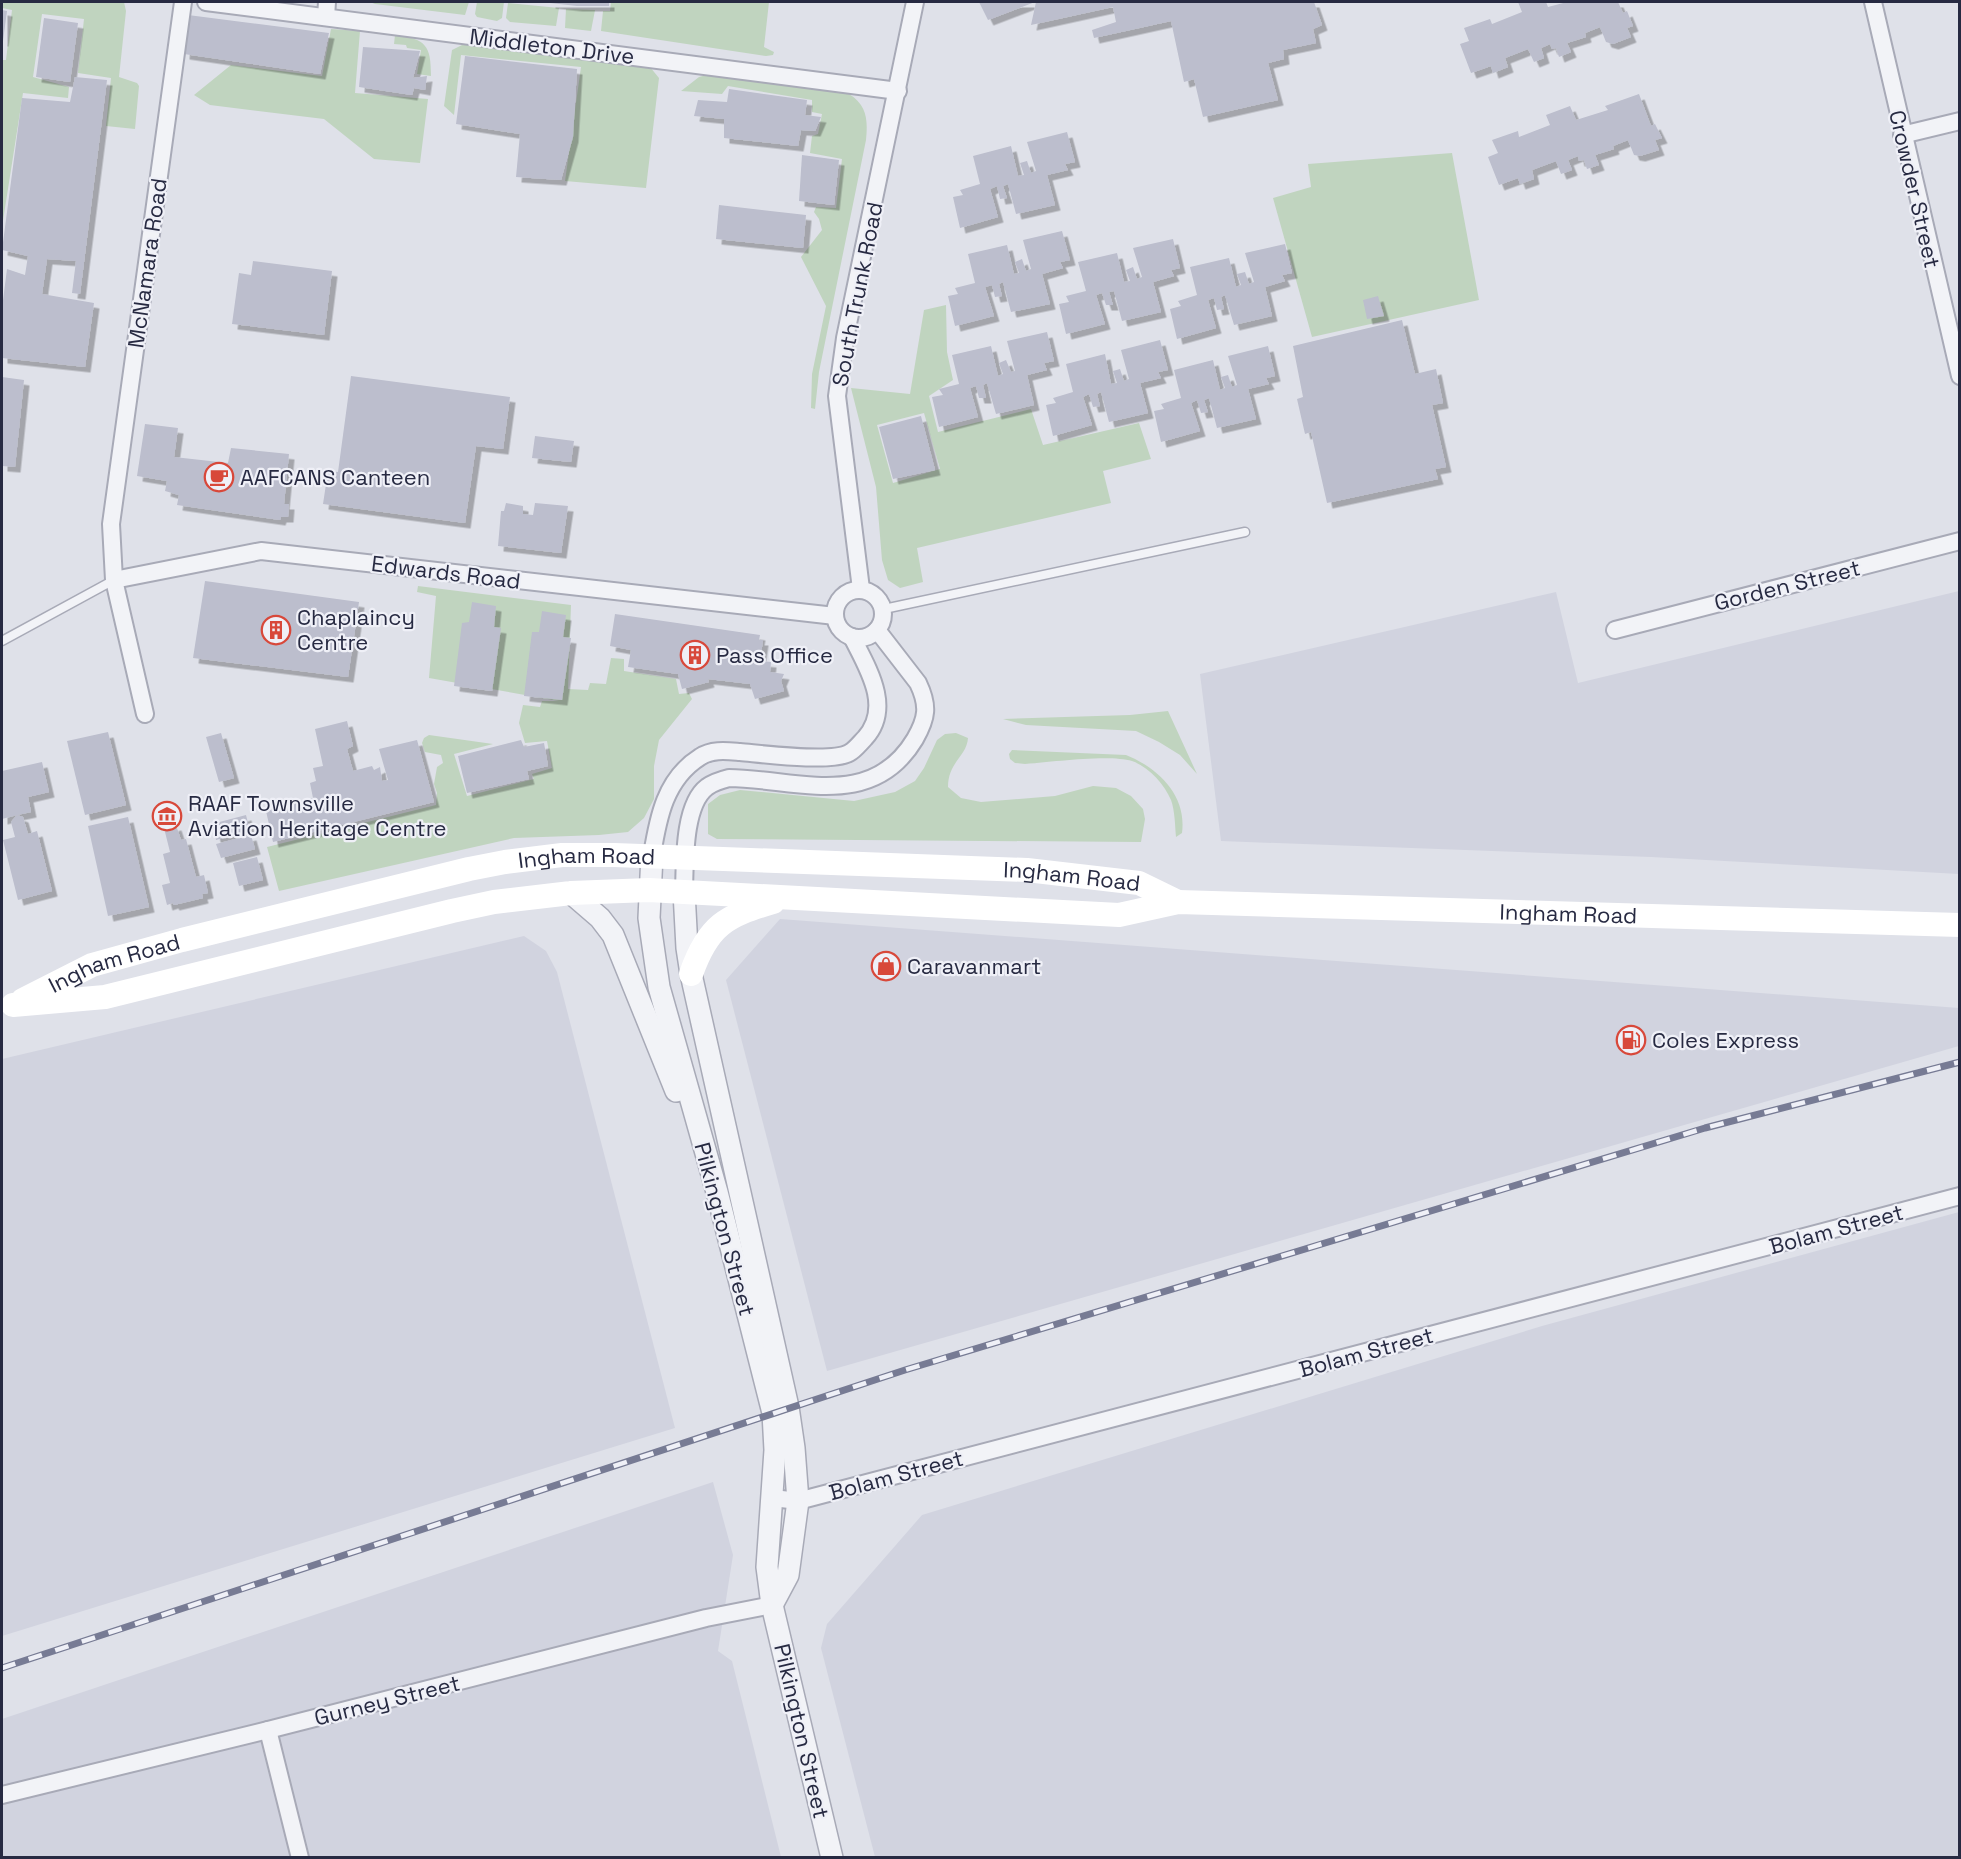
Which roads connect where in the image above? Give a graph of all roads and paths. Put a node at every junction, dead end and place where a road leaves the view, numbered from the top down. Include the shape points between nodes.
1 (183, 2) edge
2 (206, 2) edge
3 (915, 2) edge
4 (1873, 2) edge
5 (327, 9) edge
6 (898, 90) junction
7 (1959, 121) edge
8 (1902, 135) junction
9 (1959, 376) edge
10 (1245, 532) dead end
11 (1959, 541) edge
12 (114, 580) junction
13 (861, 590) junction
14 (884, 609) junction
15 (835, 616) junction
16 (878, 630) junction
17 (1615, 630) dead end
18 (852, 637) junction
19 (2, 641) edge
20 (145, 714) dead end
21 (652, 855) junction
22 (685, 857) junction
23 (649, 890) junction
24 (684, 892) junction
25 (572, 893) junction
26 (790, 897) junction
27 (1178, 902) junction
28 (1959, 925) edge
29 (691, 974) junction
30 (7, 1007) edge
31 (717, 1192) junction
32 (1959, 1196) edge
33 (772, 1498) junction
34 (798, 1501) junction
35 (772, 1605) junction
36 (268, 1730) junction
37 (2, 1795) edge
38 (300, 1857) edge
39 (832, 1857) edge

1 - 12 street, McNamara Road via 111,524
2 - 5 street, Middleton Drive
3 - 6 street, South Trunk Road
4 - 8 street, Crowder Street
5 - 6 street, Middleton Drive
6 - 13 street, South Trunk Road via 845,339 837,396
7 - 8 street
8 - 9 street, Crowder Street
10 - 14 lane
11 - 17 street, Gorden Street
12 - 15 street, Edwards Road via 261,550
12 - 19 lane
12 - 20 street
13 - 14 street via 876,595
13 - 15 street via 839,600
14 - 16 street
15 - 18 street via 843,633
16 - 18 street via 870,636
16 - 22 street, Pilkington Street via 918,683 926,705 925,718 899,760 871,780 851,785 750,778 715,782 696,801
18 - 21 street via 876,691 878,708 870,733 848,754 828,758 720,751 702,755 674,783 663,801
21 - 22 main road, Ingham Road
21 - 23 street, Pilkington Street
21 - 30 main road, Ingham Road via 562,855 469,868 92,965
22 - 24 street, Pilkington Street
22 - 27 main road, Ingham Road via 1027,870 1139,883
23 - 24 main road, Ingham Road
23 - 25 main road, Ingham Road
23 - 31 street, Pilkington Street via 659,987
24 - 26 main road, Ingham Road
24 - 29 street, Pilkington Street
25 - 30 main road, Ingham Road via 452,910 105,997
25 - 31 street via 613,935
26 - 27 main road, Ingham Road via 1119,915
26 - 29 main road via 727,919 705,943
27 - 28 main road, Ingham Road
29 - 34 street, Pilkington Street via 788,1407
31 - 33 street, Pilkington Street via 773,1413
32 - 34 street, Bolam Street
33 - 34 street, Bolam Street
33 - 35 street, Pilkington Street via 767,1567
34 - 35 street, Pilkington Street via 788,1575
35 - 36 street, Gurney Street via 694,1621
35 - 39 street, Pilkington Street
36 - 37 street, Gurney Street
36 - 38 street

